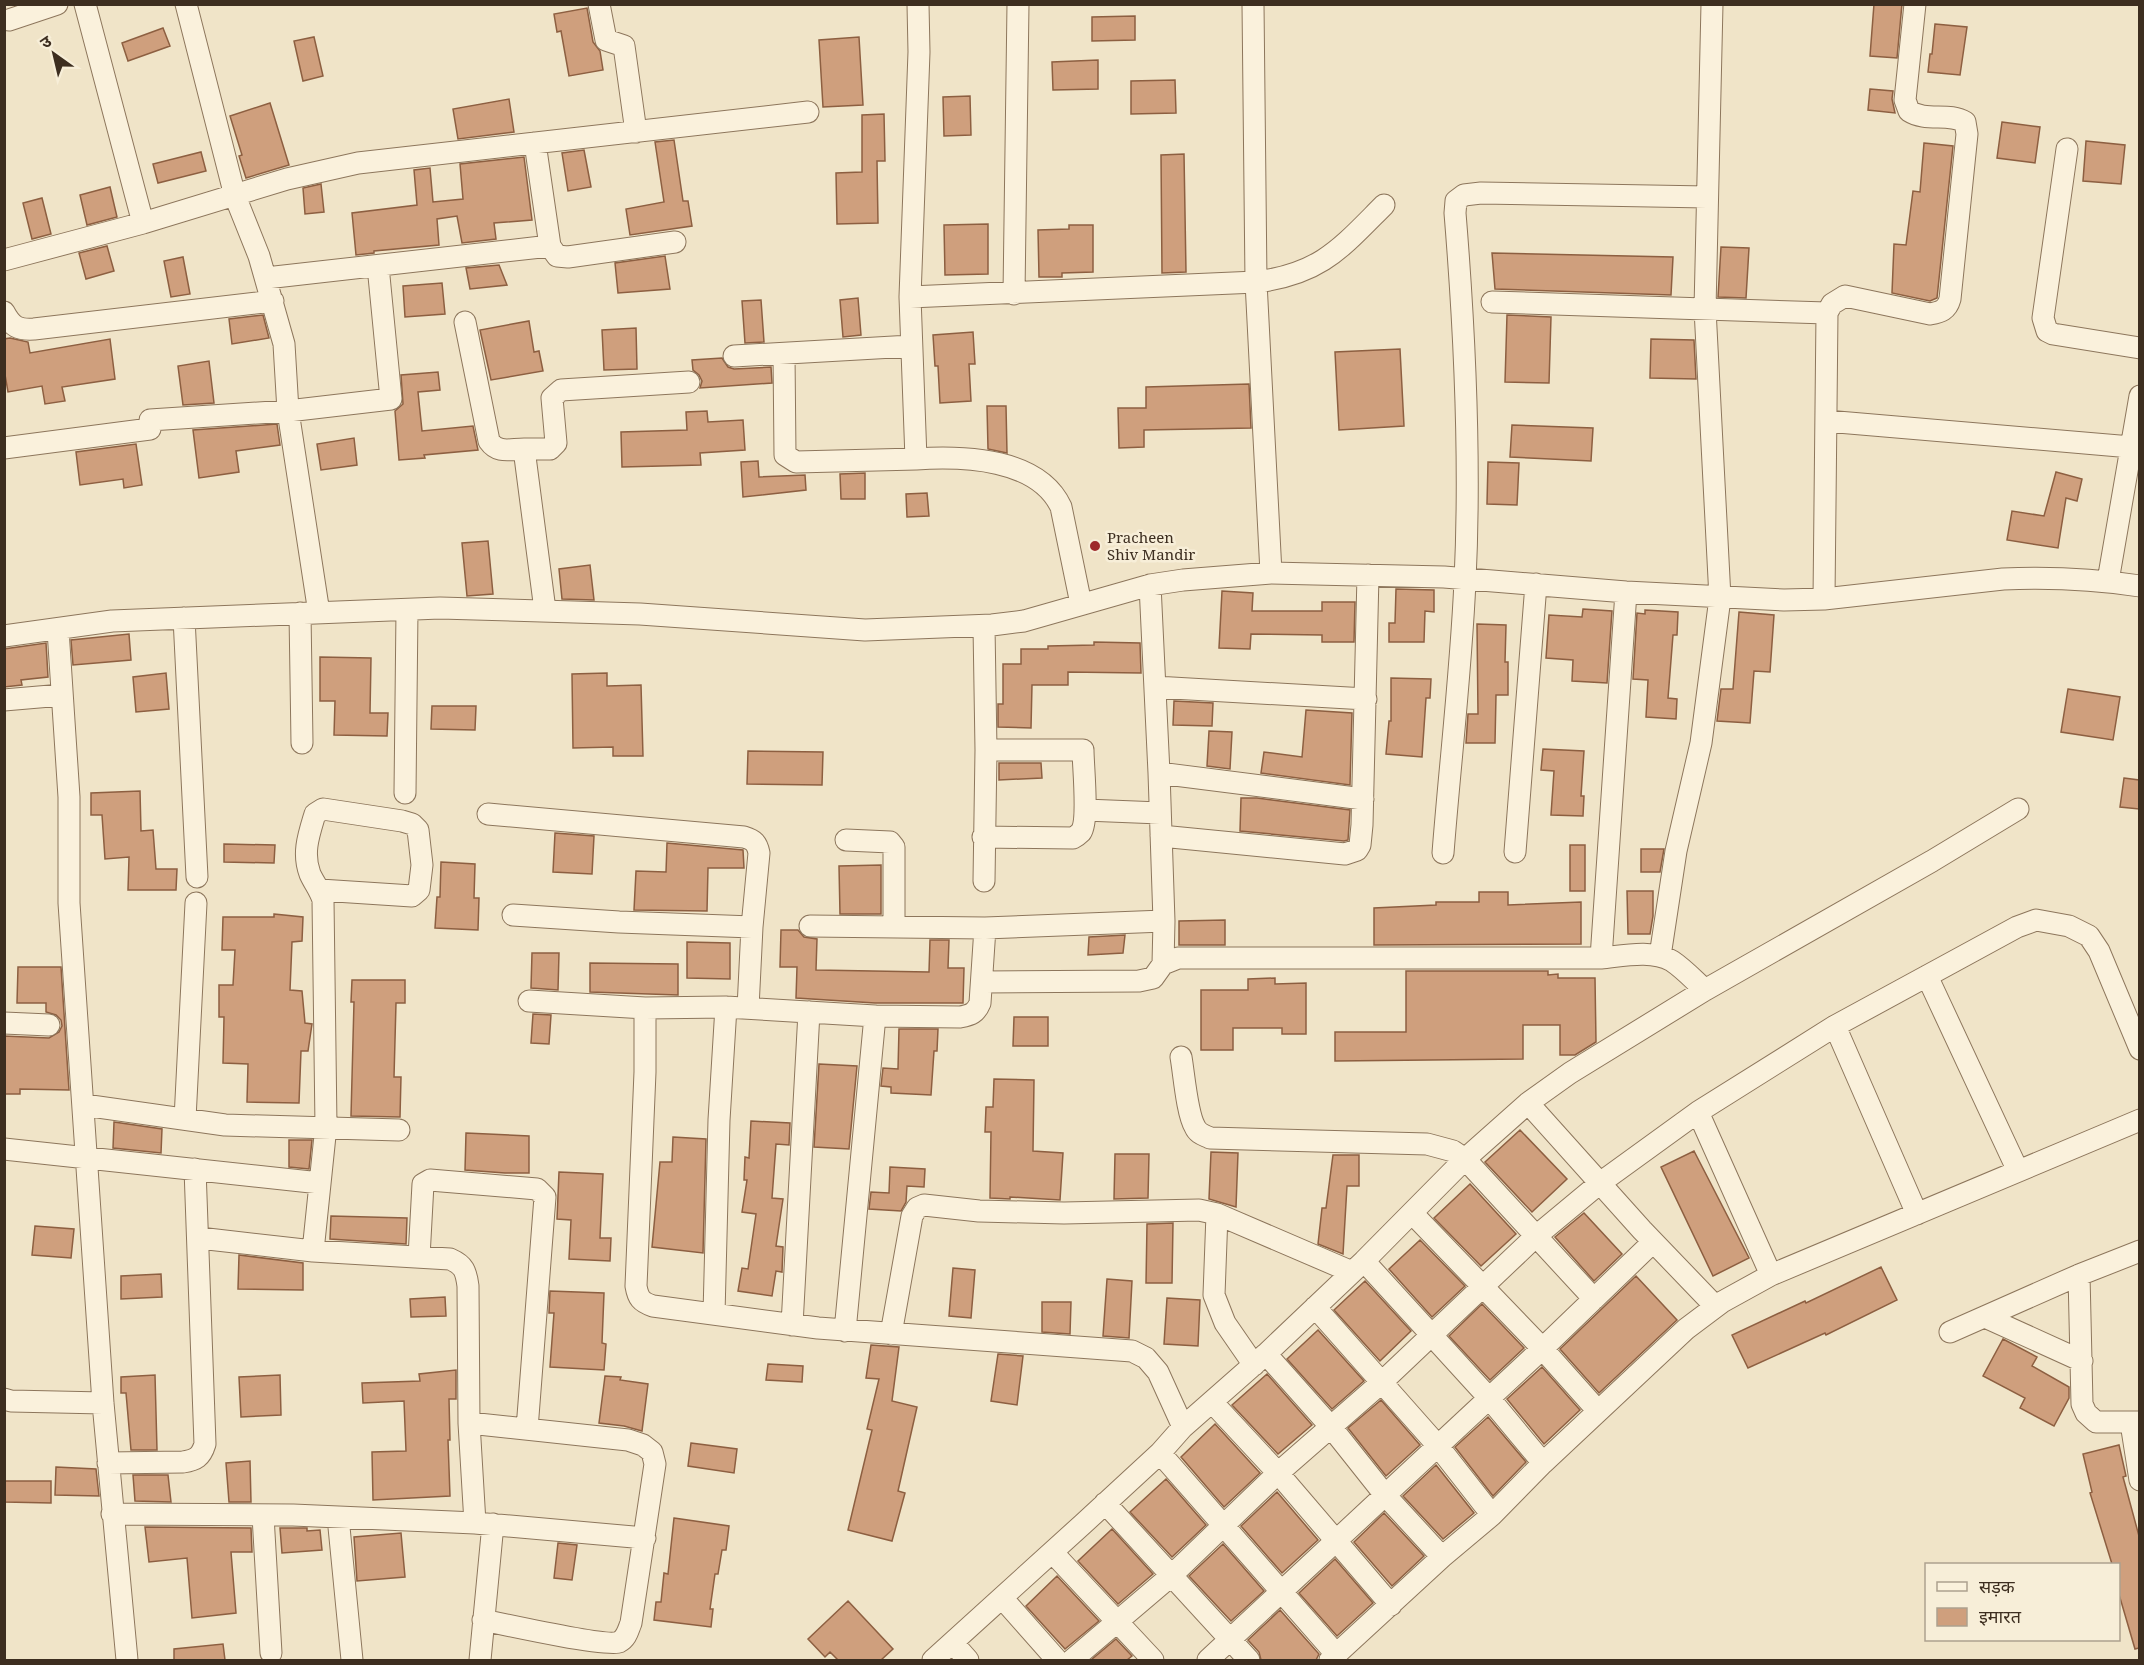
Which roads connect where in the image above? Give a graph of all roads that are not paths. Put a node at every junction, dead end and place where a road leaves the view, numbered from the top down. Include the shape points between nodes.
1 (57, 4) edge
2 (85, 4) edge
3 (186, 4) edge
4 (599, 4) edge
5 (918, 4) edge
6 (1018, 4) edge
7 (1253, 4) edge
8 (1712, 4) edge
9 (1915, 4) edge
10 (9, 20) dead end
11 (808, 112) dead end
12 (636, 132) junction
13 (535, 143) junction
14 (2067, 150) dead end
15 (235, 196) junction
16 (1707, 197) junction
17 (1384, 205) dead end
18 (143, 223) junction
19 (675, 242) dead end
20 (550, 246) junction
21 (4, 260) edge
22 (378, 266) junction
23 (266, 278) junction
24 (1257, 282) junction
25 (1014, 294) junction
26 (910, 297) junction
27 (273, 301) junction
28 (1492, 302) dead end
29 (1705, 309) junction
30 (4, 312) edge
31 (1827, 313) junction
32 (465, 322) dead end
33 (911, 346) junction
34 (2139, 348) edge
35 (784, 354) junction
36 (734, 356) dead end
37 (688, 382) dead end
38 (2139, 396) edge
39 (288, 411) junction
40 (1826, 421) junction
41 (2131, 447) junction
42 (4, 448) edge
43 (524, 449) junction
44 (916, 459) junction
45 (1271, 573) junction
46 (1368, 575) junction
47 (1465, 579) junction
48 (2108, 581) junction
49 (1536, 584) junction
50 (1150, 585) junction
51 (2139, 586) edge
52 (1626, 592) junction
53 (1720, 598) junction
54 (1824, 599) junction
55 (1081, 604) junction
56 (406, 610) junction
57 (545, 610) junction
58 (309, 613) junction
59 (184, 618) junction
60 (984, 626) junction
61 (58, 630) junction
62 (4, 636) edge
63 (1155, 687) junction
64 (62, 695) junction
65 (1366, 699) junction
66 (4, 700) edge
67 (302, 743) dead end
68 (986, 750) junction
69 (1159, 773) junction
70 (405, 793) dead end
71 (1363, 799) junction
72 (2018, 809) dead end
73 (1085, 810) junction
74 (1160, 813) junction
75 (488, 814) dead end
76 (1161, 836) junction
77 (983, 837) junction
78 (846, 840) dead end
79 (1515, 852) dead end
80 (1443, 853) dead end
81 (197, 877) dead end
82 (984, 880) dead end
83 (320, 890) junction
84 (196, 903) dead end
85 (513, 915) dead end
86 (1164, 921) junction
87 (810, 926) dead end
88 (752, 927) junction
89 (894, 927) junction
90 (985, 928) junction
91 (1660, 956) junction
92 (1600, 958) junction
93 (1163, 964) junction
94 (1927, 976) junction
95 (983, 982) junction
96 (1705, 990) junction
97 (529, 1001) dead end
98 (726, 1007) junction
99 (645, 1008) junction
100 (748, 1008) junction
101 (809, 1012) junction
102 (875, 1016) junction
103 (4, 1023) edge
104 (49, 1025) dead end
105 (1834, 1026) junction
106 (2139, 1049) edge
107 (1181, 1057) dead end
108 (1528, 1103) junction
109 (84, 1105) junction
110 (1698, 1112) junction
111 (185, 1119) junction
112 (2139, 1120) edge
113 (326, 1126) junction
114 (399, 1130) dead end
115 (4, 1149) edge
116 (87, 1156) junction
117 (1465, 1159) junction
118 (195, 1169) junction
119 (2018, 1171) junction
120 (320, 1183) junction
121 (1600, 1183) junction
122 (1412, 1213) junction
123 (1217, 1214) junction
124 (1917, 1214) junction
125 (1535, 1237) junction
126 (199, 1238) junction
127 (1653, 1242) junction
128 (313, 1251) junction
129 (2139, 1251) edge
130 (419, 1257) junction
131 (1358, 1267) junction
132 (1771, 1275) junction
133 (2079, 1275) junction
134 (1482, 1288) junction
135 (1594, 1299) junction
136 (1715, 1306) junction
137 (1315, 1307) junction
138 (714, 1314) junction
139 (1985, 1317) junction
140 (792, 1325) junction
141 (846, 1331) junction
142 (1950, 1332) dead end
143 (891, 1334) junction
144 (1431, 1336) junction
145 (1543, 1348) junction
146 (1260, 1359) junction
147 (2082, 1360) junction
148 (1381, 1383) junction
149 (1489, 1398) junction
150 (4, 1399) edge
151 (1212, 1402) junction
152 (103, 1403) junction
153 (1598, 1411) junction
154 (2135, 1422) edge
155 (469, 1423) junction
156 (1183, 1427) junction
157 (1330, 1427) junction
158 (527, 1429) junction
159 (1438, 1446) junction
160 (1160, 1453) junction
161 (108, 1463) junction
162 (1543, 1463) junction
163 (1278, 1473) junction
164 (2139, 1480) edge
165 (1384, 1495) junction
166 (1105, 1503) junction
167 (112, 1514) junction
168 (1492, 1515) junction
169 (263, 1516) junction
170 (338, 1517) junction
171 (484, 1523) junction
172 (1224, 1526) junction
173 (645, 1538) junction
174 (1336, 1540) junction
175 (1053, 1553) junction
176 (1443, 1557) junction
177 (1172, 1575) junction
178 (1281, 1592) junction
179 (1003, 1599) junction
180 (1391, 1605) junction
181 (483, 1620) junction
182 (1117, 1621) junction
183 (1230, 1640) junction
184 (953, 1643) junction
185 (271, 1653) dead end
186 (1333, 1658) edge
187 (127, 1660) edge
188 (351, 1660) edge
189 (480, 1660) edge
190 (933, 1660) edge
191 (968, 1660) edge
192 (1057, 1660) edge
193 (1072, 1660) edge
194 (1153, 1660) edge
195 (1209, 1660) edge
196 (1249, 1660) edge

1 - 10 street
2 - 18 street
3 - 15 street
4 - 12 street via 606,40 624,46
5 - 26 street
6 - 25 street
7 - 24 street
8 - 16 street
9 - 31 street via 1905,100 1909,111 1916,116 1959,118 1965,123 1967,134 1948,307 1930,314 1845,296 1832,304
11 - 12 street
12 - 13 street
13 - 15 street via 358,163 286,179
13 - 20 street
14 - 34 street via 2044,325 2053,334
15 - 18 street
15 - 23 street
16 - 29 street
16 - 47 street via 1480,193 1464,195 1456,201 1468,419
17 - 24 street via 1335,254 1306,271
18 - 21 street
19 - 20 street via 568,257 557,256
20 - 22 street
22 - 23 street
22 - 39 street via 391,399
23 - 27 street
24 - 25 street
24 - 45 street
25 - 26 street
26 - 33 street
27 - 30 street via 23,330 15,327
27 - 39 street via 284,344
28 - 29 street
29 - 31 street
29 - 53 street
31 - 40 street
32 - 43 street via 489,441 500,450
33 - 35 street
33 - 44 street
35 - 36 street
35 - 44 street via 786,455 796,462
37 - 43 street via 561,390 552,398 556,443 550,449
38 - 41 street
39 - 42 street via 150,424
39 - 58 street
40 - 41 street
40 - 54 street
41 - 48 street
43 - 57 street
44 - 55 street via 981,461 1016,468 1042,483 1060,507
45 - 46 street
45 - 50 street
46 - 47 street
46 - 65 street
47 - 49 street
47 - 80 street
48 - 51 street
48 - 54 street via 2003,579
49 - 52 street
49 - 79 street
50 - 55 street
50 - 63 street
52 - 53 street
52 - 92 street
53 - 54 street
53 - 91 street via 1698,760 1676,851
55 - 60 street via 1024,621
56 - 57 street
56 - 58 street
56 - 70 street
57 - 60 street via 865,630
58 - 59 street
58 - 67 street
59 - 61 street via 112,621
59 - 81 street
60 - 68 street
61 - 62 street
61 - 64 street
63 - 65 street
63 - 69 street
64 - 66 street
64 - 109 street via 69,797 69,903
65 - 71 street
68 - 73 street via 1083,750
68 - 77 street
69 - 71 street
69 - 74 street
71 - 76 street via 1360,845 1345,855
72 - 96 street
73 - 74 street
73 - 77 street via 1081,833 1073,838
74 - 76 street
75 - 88 street via 752,840 759,853
76 - 86 street
77 - 82 street
78 - 89 street via 890,842 894,847
83 - 83 street via 412,896 419,890 422,865 418,830 402,821 323,809 315,814 306,844 310,874
83 - 113 street
84 - 111 street
85 - 88 street
86 - 90 street
86 - 93 street
87 - 89 street
88 - 100 street
89 - 90 street
90 - 95 street
91 - 92 street
91 - 96 street via 1674,962
92 - 93 street via 1178,958
93 - 95 street via 1153,978 1138,981
94 - 105 street
94 - 106 street via 2036,920 2068,926 2089,936 2099,951
94 - 119 street
95 - 102 street via 980,1003 971,1015
96 - 108 street via 1599,1054
97 - 99 street
98 - 99 street
98 - 100 street
98 - 138 street
99 - 138 street via 638,1297 653,1306
100 - 101 street
101 - 102 street
101 - 140 street
102 - 141 street
103 - 104 street
105 - 110 street
105 - 124 street
107 - 117 street via 1194,1127 1210,1138 1427,1144 1453,1151
108 - 117 street
108 - 121 street
109 - 111 street
109 - 116 street
110 - 121 street
110 - 132 street
111 - 113 street via 275,1128
112 - 119 street
113 - 114 street
113 - 120 street
115 - 116 street
116 - 118 street
116 - 152 street
117 - 122 street
117 - 125 street
118 - 120 street
118 - 126 street
119 - 124 street
120 - 128 street
121 - 125 street
121 - 127 street
122 - 131 street
122 - 134 street
123 - 131 street
123 - 143 street via 1199,1210 979,1211 924,1205 912,1216
123 - 146 street via 1214,1295 1225,1323
124 - 132 street
125 - 134 street
125 - 135 street
126 - 128 street
126 - 161 street via 206,1434 202,1454 183,1462
127 - 135 street
127 - 136 street
128 - 130 street
129 - 133 street
130 - 155 street via 450,1260 461,1264 466,1273
130 - 158 street via 423,1184 430,1180 537,1189 545,1197
131 - 137 street
131 - 144 street
132 - 136 street
133 - 139 street
133 - 147 street
134 - 144 street
134 - 145 street
135 - 145 street
136 - 153 street
137 - 146 street
137 - 148 street
138 - 140 street
139 - 142 street
139 - 147 street
140 - 141 street
141 - 143 street
143 - 156 street via 1132,1352 1146,1358 1158,1372
144 - 148 street
144 - 149 street
145 - 149 street
145 - 153 street
146 - 151 street
146 - 157 street
147 - 154 street via 2082,1404 2086,1413 2096,1422
148 - 157 street
148 - 159 street
149 - 159 street
149 - 162 street
150 - 152 street
151 - 156 street
151 - 163 street
152 - 161 street
153 - 162 street
154 - 164 street
155 - 158 street
155 - 171 street
156 - 160 street
157 - 163 street
157 - 165 street
158 - 173 street via 628,1440 652,1452 655,1464
159 - 165 street
159 - 168 street
160 - 166 street
160 - 172 street
161 - 167 street
162 - 168 street
163 - 172 street
163 - 174 street
165 - 174 street
165 - 176 street
166 - 175 street
166 - 177 street
167 - 169 street
167 - 187 street
168 - 176 street
169 - 170 street
169 - 185 street
170 - 171 street
170 - 188 street
171 - 173 street
171 - 181 street
172 - 177 street
172 - 178 street
173 - 181 street via 631,1623 622,1641 598,1641
174 - 178 street
174 - 180 street
175 - 179 street
175 - 182 street
176 - 180 street
177 - 182 street
177 - 183 street
178 - 183 street
178 - 186 street
179 - 184 street
179 - 192 street
180 - 186 street
181 - 189 street
182 - 193 street
182 - 194 street
183 - 195 street
183 - 196 street
184 - 190 street
184 - 191 street

